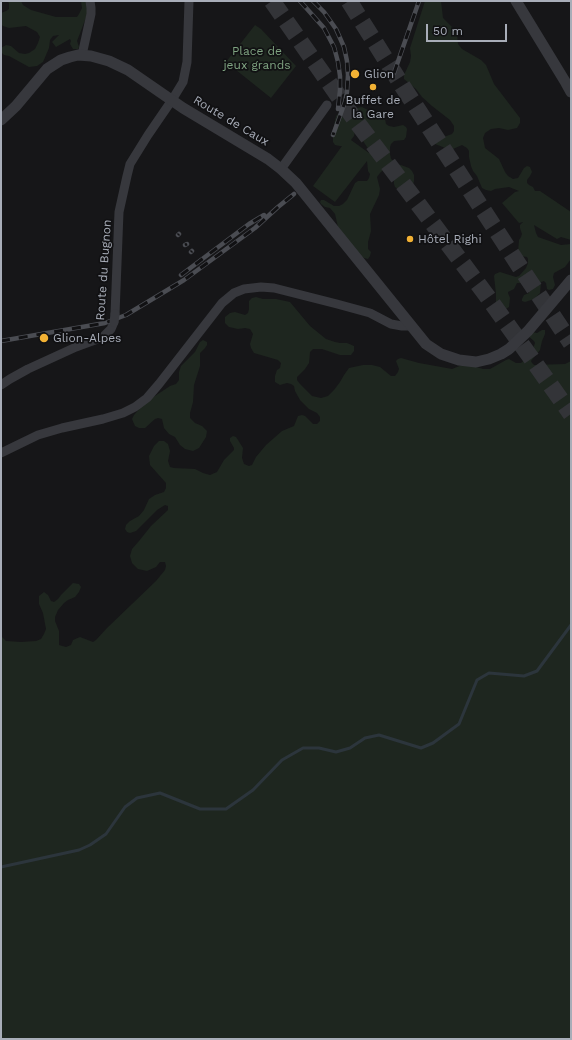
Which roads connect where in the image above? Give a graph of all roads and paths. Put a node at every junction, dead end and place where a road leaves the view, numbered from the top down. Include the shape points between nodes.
1 (90, 1) edge
2 (189, 1) edge
3 (516, 1) edge
4 (82, 55) junction
5 (571, 92) edge
6 (172, 100) junction
7 (326, 105) dead end
8 (1, 120) edge
9 (281, 169) junction
10 (571, 280) edge
11 (412, 326) junction
12 (1, 385) edge
13 (1, 453) edge

1 - 4 street via 91,14
2 - 6 street, Route du Bugnon via 186,70 181,86
3 - 5 street
4 - 6 street, Route de Caux via 119,65
4 - 8 street, Route de Caux via 66,58 47,69
6 - 9 street, Route de Caux
6 - 12 street, Route du Bugnon, bridge via 130,164 119,212 113,324 107,334 100,338 28,369
7 - 9 street
9 - 11 street, Route de Caux via 296,183
10 - 11 street, Route de Caux via 528,331 509,349 488,359 476,362 440,354 426,344
11 - 13 street via 391,324 370,314 274,288 240,290 222,302 151,394 140,404 123,413 38,435

